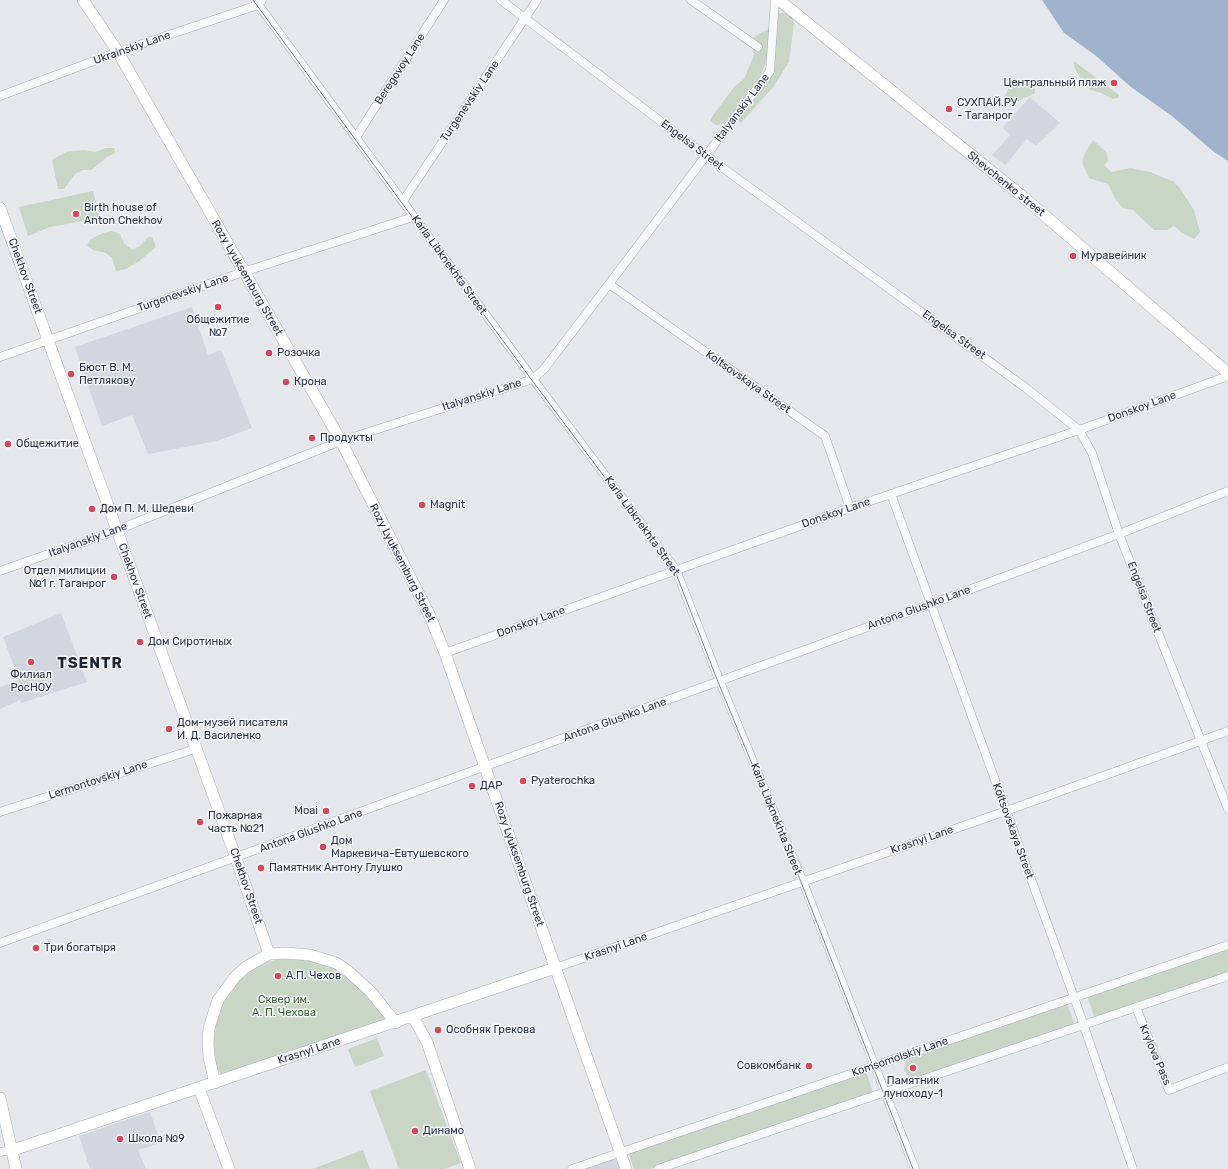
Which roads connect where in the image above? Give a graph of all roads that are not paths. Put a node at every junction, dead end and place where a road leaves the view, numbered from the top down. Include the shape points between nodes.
1 (83, 0) edge
2 (444, 0) edge
3 (501, 0) edge
4 (537, 0) edge
5 (691, 0) edge
6 (775, 0) edge
7 (779, 0) edge
8 (259, 2) edge
9 (526, 19) junction
10 (758, 47) dead end
11 (118, 52) junction
12 (0, 96) edge
13 (356, 137) junction
14 (705, 155) junction
15 (403, 202) junction
16 (0, 208) edge
17 (413, 217) junction
18 (243, 272) junction
19 (609, 284) junction
20 (48, 340) junction
21 (0, 357) edge
22 (1228, 372) edge
23 (1228, 376) edge
24 (533, 379) junction
25 (1079, 430) junction
26 (341, 441) junction
27 (1228, 491) edge
28 (891, 494) junction
29 (850, 508) junction
30 (117, 530) junction
31 (1119, 534) junction
32 (676, 570) junction
33 (0, 571) edge
34 (931, 604) junction
35 (445, 653) junction
36 (720, 682) junction
37 (1228, 731) edge
38 (1200, 740) junction
39 (195, 748) junction
40 (485, 768) junction
41 (1228, 809) edge
42 (1006, 811) junction
43 (0, 812) edge
44 (236, 858) junction
45 (802, 882) junction
46 (0, 943) edge
47 (1228, 945) edge
48 (269, 954) junction
49 (556, 968) junction
50 (1228, 976) edge
51 (1074, 997) junction
52 (1136, 1007) junction
53 (413, 1017) junction
54 (396, 1023) junction
55 (1083, 1025) junction
56 (875, 1065) junction
57 (1228, 1068) edge
58 (215, 1083) junction
59 (199, 1088) junction
60 (885, 1092) junction
61 (0, 1098) edge
62 (13, 1150) junction
63 (0, 1152) edge
64 (620, 1152) junction
65 (16, 1169) edge
66 (229, 1169) edge
67 (470, 1169) edge
68 (572, 1169) edge
69 (626, 1169) edge
70 (658, 1169) edge
71 (915, 1169) edge
72 (1133, 1169) edge

1 - 11 street, Rozy Lyuksemburg Street
2 - 13 street, Beregovoy Lane
3 - 9 street, Engelsa Street
4 - 9 street, Turgenevskiy Lane
5 - 10 street
6 - 14 street, Italyanskiy Lane via 770,71
7 - 22 street, Shevchenko street via 1022,196
8 - 11 street, Ukrainskiy Lane
8 - 13 street, Karla Libknekhta Street
9 - 14 street, Engelsa Street
9 - 15 street, Turgenevskiy Lane
11 - 12 street, Ukrainskiy Lane
11 - 18 street, Rozy Lyuksemburg Street
13 - 15 street, Karla Libknekhta Street
14 - 19 street, Italyanskiy Lane
14 - 25 street, Engelsa Street via 1026,388
15 - 17 street, Karla Libknekhta Street
16 - 20 street, Chekhov Street
17 - 18 street, Turgenevskiy Lane
17 - 24 street, Karla Libknekhta Street
18 - 20 street, Turgenevskiy Lane
18 - 26 street, Rozy Lyuksemburg Street
19 - 24 street, Italyanskiy Lane via 544,369
19 - 29 street, Koltsovskaya Street via 825,436
20 - 21 street, Turgenevskiy Lane
20 - 30 street, Chekhov Street
23 - 25 street, Donskoy Lane
24 - 26 street, Italyanskiy Lane
24 - 32 street, Karla Libknekhta Street
25 - 28 street, Donskoy Lane
25 - 31 street, Engelsa Street via 1092,454
26 - 30 street, Italyanskiy Lane
26 - 35 street, Rozy Lyuksemburg Street via 429,614
27 - 31 street, Antona Glushko Lane
28 - 29 street, Donskoy Lane
28 - 34 street, Koltsovskaya Street
29 - 32 street, Donskoy Lane
30 - 33 street, Italyanskiy Lane
30 - 39 street, Chekhov Street
31 - 34 street, Antona Glushko Lane
31 - 38 street, Engelsa Street
32 - 35 street, Donskoy Lane
32 - 36 street, Karla Libknekhta Street
34 - 36 street, Antona Glushko Lane
34 - 42 street, Koltsovskaya Street
35 - 40 street, Rozy Lyuksemburg Street
36 - 40 street, Antona Glushko Lane
36 - 45 street, Karla Libknekhta Street
37 - 38 street, Krasnyi Lane
38 - 41 street, Engelsa Street
38 - 42 street, Krasnyi Lane
39 - 43 street, Lermontovskiy Lane
39 - 44 street, Chekhov Street
40 - 44 street, Antona Glushko Lane
40 - 49 street, Rozy Lyuksemburg Street
42 - 45 street, Krasnyi Lane
42 - 51 street, Koltsovskaya Street
44 - 46 street, Antona Glushko Lane
44 - 48 street, Chekhov Street
45 - 49 street, Krasnyi Lane
45 - 56 street, Karla Libknekhta Street
47 - 51 street, Komsomolskiy Lane
48 - 54 street via 310,955 336,963 348,970 371,992
48 - 58 street via 235,976 218,1000 211,1021 208,1043
49 - 53 street, Krasnyi Lane
49 - 64 street, Rozy Lyuksemburg Street
50 - 52 street
51 - 55 street, Koltsovskaya Street
51 - 56 street, Komsomolskiy Lane
52 - 55 street
52 - 57 street, Krylova Pass via 1169,1090
53 - 54 street, Krasnyi Lane
53 - 67 street via 427,1042
54 - 58 street, Krasnyi Lane
55 - 60 street
55 - 72 street, Koltsovskaya Street
56 - 60 street, Karla Libknekhta Street
56 - 64 street, Komsomolskiy Lane
58 - 59 street, Krasnyi Lane
59 - 62 street, Krasnyi Lane
59 - 66 street
60 - 70 street
60 - 71 street, Karla Libknekhta Street
61 - 62 street
62 - 63 street, Krasnyi Lane
62 - 65 street
64 - 68 street, Komsomolskiy Lane
64 - 69 street, Rozy Lyuksemburg Street

